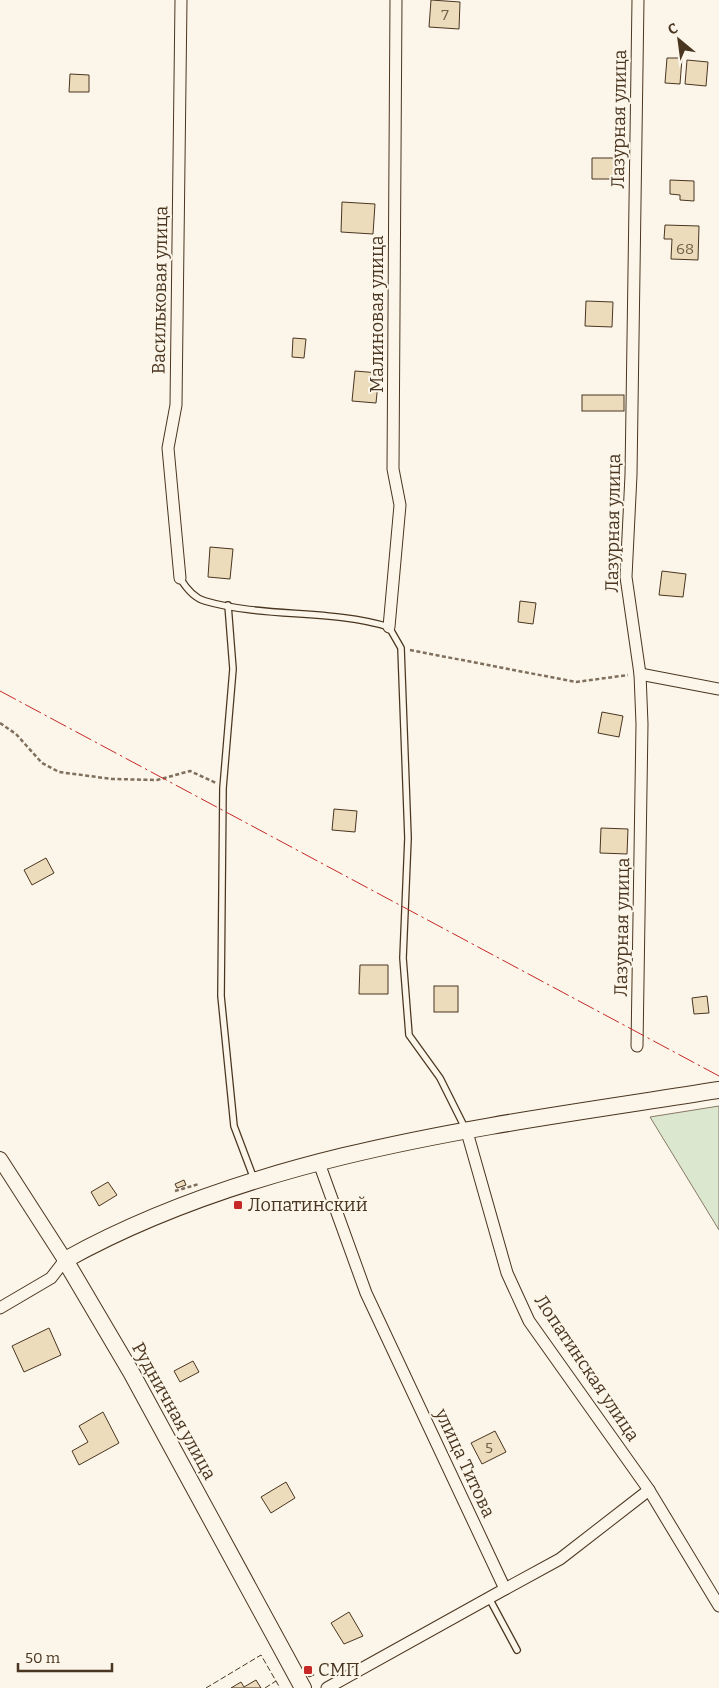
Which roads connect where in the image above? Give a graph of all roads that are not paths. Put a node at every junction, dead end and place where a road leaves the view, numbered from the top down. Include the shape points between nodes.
1 (181, 0) edge
2 (396, 0) edge
3 (638, 0) edge
4 (180, 578) joint
5 (228, 605) junction
6 (389, 627) junction
7 (640, 674) junction
8 (719, 689) edge
9 (638, 1046) dead end
10 (719, 1090) edge
11 (467, 1132) junction
12 (0, 1159) edge
13 (320, 1163) junction
14 (254, 1181) junction
15 (65, 1260) junction
16 (0, 1308) edge
17 (649, 1490) junction
18 (505, 1589) junction
19 (489, 1598) junction
20 (719, 1606) edge
21 (517, 1650) dead end
22 (303, 1688) edge
23 (327, 1688) edge

1 - 4 street, Васильковая улица via 176,405 168,448
2 - 6 street, Малиновая улица via 393,469 400,505
3 - 7 street, Лазурная улица via 631,475 626,577
4 - 5 lane via 187,590 204,601
5 - 6 lane via 368,621
5 - 14 lane via 233,669 223,788 221,996 234,1126
6 - 11 lane via 401,648 408,838 403,958 410,1034 440,1078
7 - 8 street
7 - 9 street, Лазурная улица
10 - 11 main road
11 - 13 main road
11 - 17 street, Лопатинская улица via 507,1273 529,1322
12 - 15 street, Рудничная улица
13 - 14 main road
13 - 18 street, улица Титова via 366,1293
14 - 15 main road via 132,1226
15 - 16 street via 51,1278
15 - 22 main road, Рудничная улица via 131,1372
17 - 18 street via 560,1559
17 - 20 street, Лопатинская улица
18 - 19 street
19 - 21 lane
19 - 23 street

